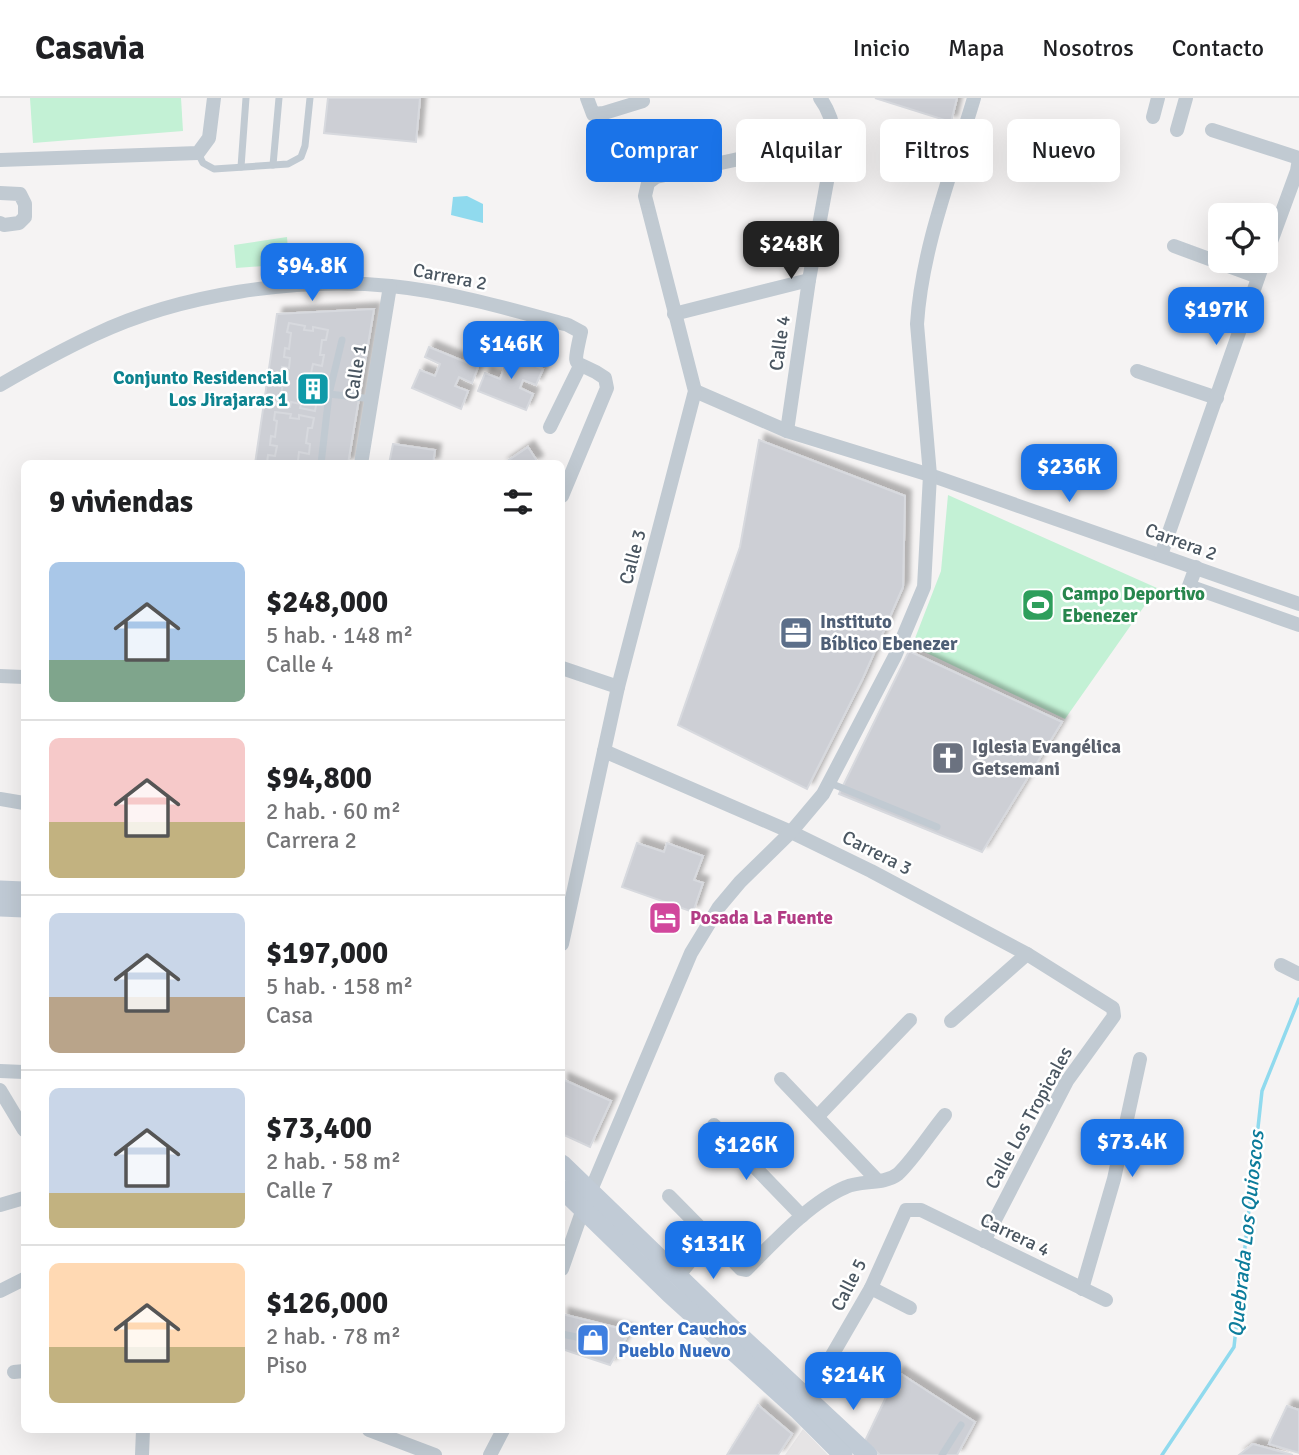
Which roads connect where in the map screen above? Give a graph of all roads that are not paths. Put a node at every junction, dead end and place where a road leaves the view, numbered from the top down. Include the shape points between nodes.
1 (214, 98) edge
2 (246, 98) edge
3 (279, 98) edge
4 (310, 98) edge
5 (587, 98) edge
6 (820, 98) edge
7 (974, 98) edge
8 (1158, 98) edge
9 (1186, 98) edge
10 (642, 101) dead end
11 (1153, 117) dead end
12 (831, 119) edge
13 (1177, 130) dead end
14 (1212, 130) dead end
15 (198, 153) junction
16 (1299, 158) edge
17 (0, 160) edge
18 (736, 160) edge
19 (274, 165) junction
20 (241, 167) junction
21 (827, 182) edge
22 (0, 193) edge
23 (0, 223) edge
24 (1278, 223) edge
25 (1174, 246) dead end
26 (1259, 273) edge
27 (1258, 276) junction
28 (809, 280) junction
29 (390, 286) junction
30 (674, 314) junction
31 (342, 340) dead end
32 (580, 366) junction
33 (1137, 370) dead end
34 (0, 385) edge
35 (695, 391) junction
36 (329, 394) junction
37 (1217, 398) junction
38 (372, 399) junction
39 (550, 427) dead end
40 (787, 431) junction
41 (321, 460) edge
42 (362, 460) edge
43 (930, 475) junction
44 (565, 489) edge
45 (1161, 555) junction
46 (1196, 568) junction
47 (1299, 604) edge
48 (1299, 625) edge
49 (565, 669) edge
50 (0, 676) edge
51 (21, 677) edge
52 (618, 687) junction
53 (604, 751) junction
54 (830, 783) junction
55 (0, 799) edge
56 (21, 802) edge
57 (937, 827) dead end
58 (791, 832) junction
59 (0, 890) edge
60 (21, 891) edge
61 (0, 906) edge
62 (21, 908) edge
63 (565, 930) edge
64 (1027, 954) junction
65 (1281, 965) dead end
66 (1299, 974) edge
67 (1114, 1016) joint
68 (910, 1020) dead end
69 (951, 1021) dead end
70 (1140, 1059) dead end
71 (0, 1072) edge
72 (21, 1072) edge
73 (781, 1079) dead end
74 (0, 1090) edge
75 (945, 1115) dead end
76 (818, 1116) junction
77 (21, 1125) edge
78 (714, 1125) dead end
79 (565, 1168) edge
80 (878, 1181) junction
81 (565, 1190) edge
82 (669, 1196) dead end
83 (21, 1199) edge
84 (587, 1200) junction
85 (0, 1205) edge
86 (906, 1210) joint
87 (802, 1216) junction
88 (710, 1237) junction
89 (984, 1241) junction
90 (565, 1261) edge
91 (679, 1275) junction
92 (21, 1280) edge
93 (871, 1288) junction
94 (1082, 1289) junction
95 (0, 1291) edge
96 (1106, 1300) dead end
97 (910, 1308) dead end
98 (565, 1335) edge
99 (586, 1339) dead end
100 (804, 1405) junction
101 (961, 1426) dead end
102 (143, 1433) edge
103 (377, 1433) edge
104 (501, 1433) edge
105 (142, 1455) edge
106 (435, 1455) edge
107 (490, 1455) edge
108 (843, 1455) edge
109 (869, 1455) edge
110 (942, 1455) edge

1 - 15 street via 209,138
2 - 20 lane
3 - 19 lane
4 - 19 lane via 301,157
5 - 10 street via 593,114
6 - 12 street
7 - 43 street via 923,268 918,305
8 - 11 street
9 - 13 street
14 - 16 street
15 - 17 street
15 - 20 lane via 203,163 214,169
16 - 24 street
18 - 30 street, Calle 3 via 656,177 649,183 645,196
19 - 20 lane
21 - 28 street, Calle 4
22 - 23 street via 20,194 25,204 25,217 19,223
25 - 27 street
26 - 27 street
27 - 37 street
28 - 30 street
28 - 40 street, Calle 4
29 - 32 street, Carrera 2 via 446,294 568,325 582,332 575,354
29 - 34 street, Carrera 2 via 255,289 193,300 96,334
29 - 38 street, Calle 1
30 - 35 street, Calle 3
31 - 36 lane
32 - 39 street
32 - 44 street via 605,378 607,388
33 - 37 street
35 - 40 street, Carrera 2
35 - 52 street, Calle 3
36 - 38 lane
36 - 41 lane
37 - 45 street
38 - 42 street, Calle 1
40 - 43 street, Carrera 2
43 - 45 street, Carrera 2
43 - 54 street via 924,587 895,656
45 - 46 street, Carrera 2
46 - 47 street, Carrera 2
46 - 48 street via 1189,586
49 - 52 street
50 - 51 street
52 - 53 street, Calle 3
53 - 58 street, Carrera 3
53 - 63 street, Calle 3
54 - 57 lane
54 - 58 street
55 - 56 street
58 - 64 street, Carrera 3
58 - 84 street via 726,899 691,953
59 - 60 street
61 - 62 street
64 - 67 street, Carrera 3 via 1109,1004
64 - 69 street
65 - 66 street
67 - 89 street, Calle Los Tropicales via 1067,1081
68 - 76 street
70 - 94 street via 1114,1180
71 - 72 street
73 - 76 street
74 - 77 street
75 - 80 street via 897,1175
76 - 80 street
78 - 87 street
79 - 84 street
80 - 87 street via 847,1186
81 - 84 street
82 - 88 street
83 - 85 street
84 - 90 street
84 - 91 street
84 - 100 street via 670,1294
86 - 89 street, Carrera 4 via 921,1210
86 - 93 street, Calle 5
87 - 88 street via 746,1270
88 - 91 street
89 - 94 street, Carrera 4
91 - 100 street
92 - 95 street
93 - 97 street
93 - 100 street, Calle 5
94 - 96 street, Carrera 4
98 - 99 lane
100 - 108 street
100 - 109 street
101 - 110 lane
102 - 105 street
103 - 106 street
104 - 107 street

